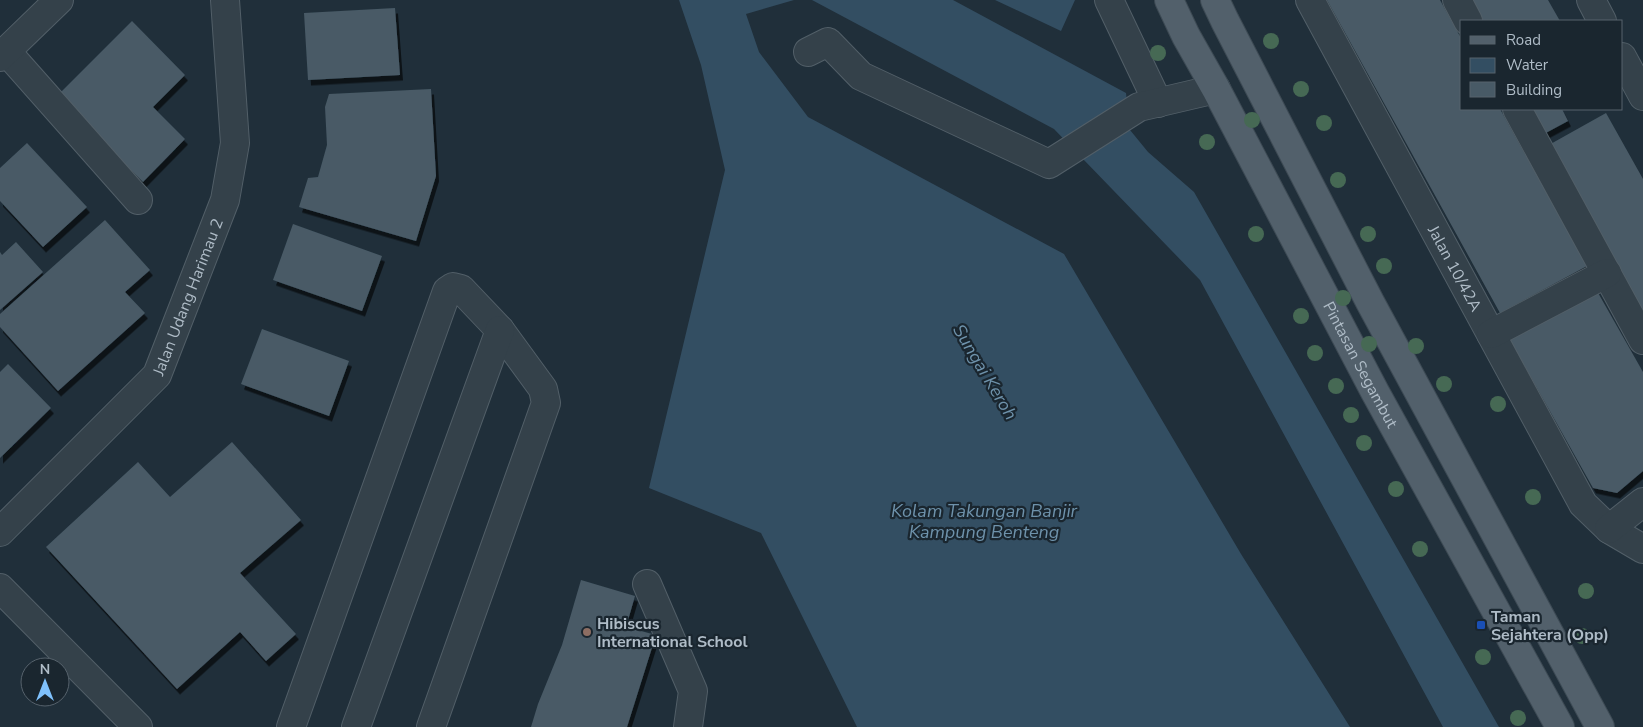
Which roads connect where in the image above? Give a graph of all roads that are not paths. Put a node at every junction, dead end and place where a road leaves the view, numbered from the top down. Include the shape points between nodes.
1 (59, 0) edge
2 (225, 0) edge
3 (1109, 0) edge
4 (1169, 0) edge
5 (1215, 0) edge
6 (1310, 0) edge
7 (1457, 0) edge
8 (1591, 0) edge
9 (1467, 20) edge
10 (1601, 20) edge
11 (808, 52) dead end
12 (3, 54) edge
13 (1623, 59) edge
14 (1216, 89) junction
15 (1643, 96) edge
16 (1149, 105) junction
17 (1518, 110) edge
18 (138, 200) dead end
19 (1607, 273) junction
20 (500, 330) junction
21 (1491, 334) junction
22 (1643, 340) edge
23 (1643, 502) edge
24 (1609, 530) junction
25 (0, 532) edge
26 (1643, 549) edge
27 (647, 584) dead end
28 (0, 588) edge
29 (689, 725) edge
30 (138, 727) edge
31 (291, 727) edge
32 (356, 727) edge
33 (431, 727) edge
34 (1560, 727) edge
35 (1600, 727) edge

1 - 12 street
2 - 25 street, Jalan Udang Harimau 2 via 235,143 225,200 157,375
3 - 16 street
4 - 14 main road, Pintasan Segambut
5 - 35 main road via 1370,302
6 - 21 street, Jalan 10/42A
7 - 9 street
8 - 10 street
11 - 16 street via 828,42 861,76 1049,164
12 - 18 street
13 - 15 street
14 - 16 street
14 - 34 main road, Pintasan Segambut via 1375,392
17 - 19 street
19 - 21 street
19 - 22 street
20 - 31 street via 461,289 453,287 447,291
20 - 32 street
20 - 33 street via 543,389 546,403
21 - 24 street, Jalan 10/42A via 1583,504
23 - 24 street
24 - 26 street, Jalan 10/42A
27 - 29 street via 693,691
28 - 30 street

